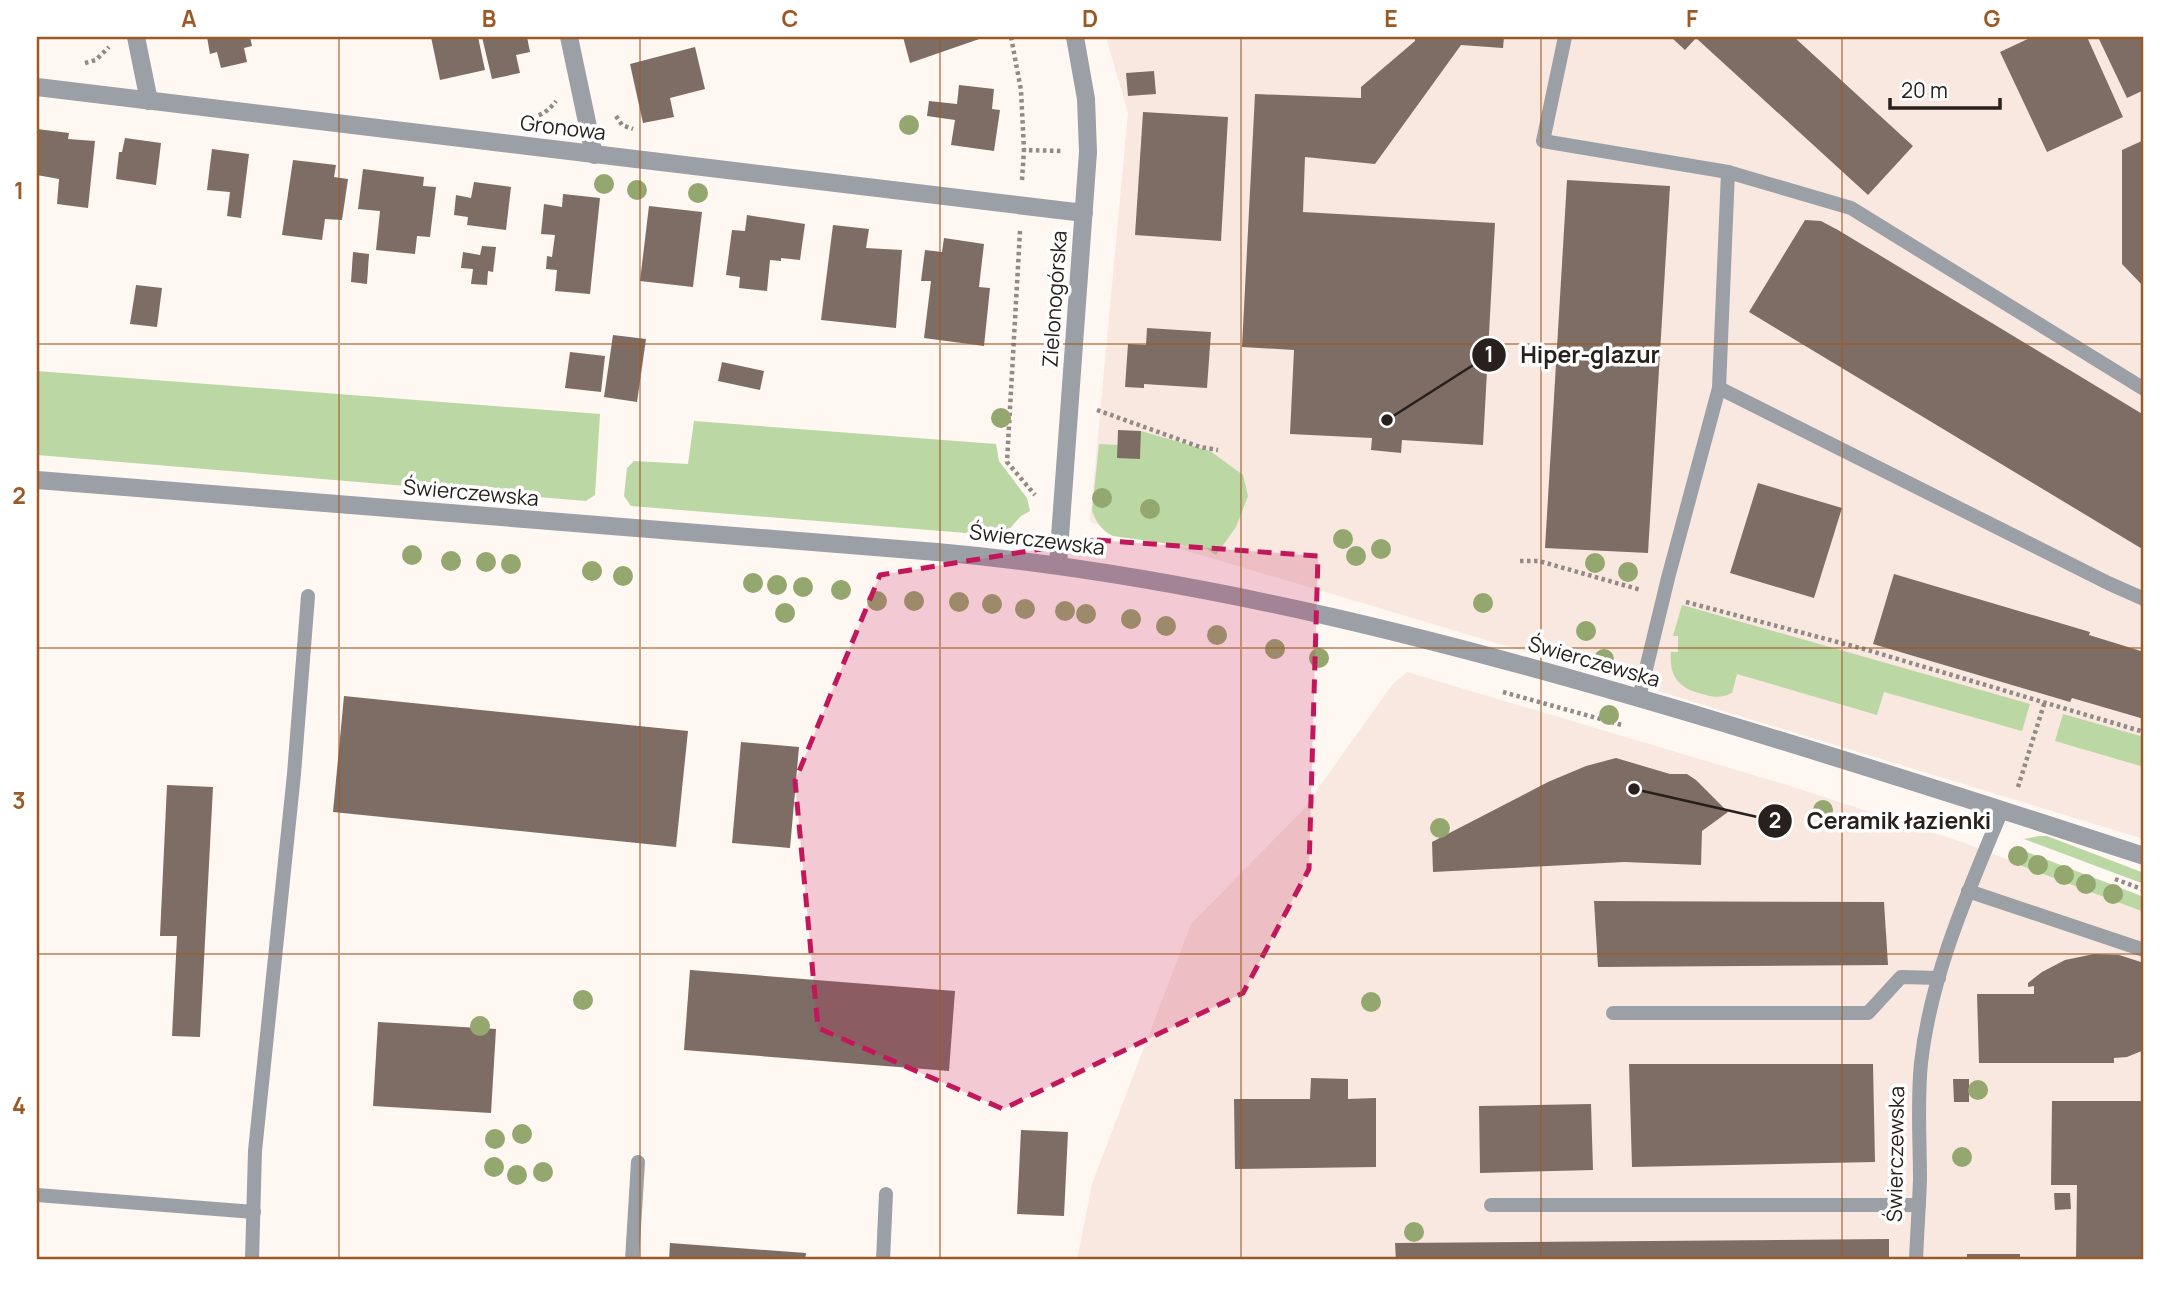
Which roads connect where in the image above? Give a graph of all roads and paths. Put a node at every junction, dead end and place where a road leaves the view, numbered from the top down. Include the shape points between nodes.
1 (136, 37) edge
2 (569, 37) edge
3 (1011, 37) edge
4 (1075, 37) edge
5 (1564, 37) edge
6 (112, 39) dead end
7 (81, 65) dead end
8 (37, 88) edge
9 (558, 98) dead end
10 (149, 101) junction
11 (614, 113) dead end
12 (528, 117) dead end
13 (638, 131) dead end
14 (1024, 150) dead end
15 (594, 155) junction
16 (1728, 172) junction
17 (1009, 178) dead end
18 (1023, 179) dead end
19 (1084, 213) junction
20 (1719, 388) junction
21 (2144, 389) edge
22 (37, 480) edge
23 (1520, 561) dead end
24 (1058, 565) junction
25 (308, 596) dead end
26 (1664, 596) junction
27 (2144, 599) edge
28 (1639, 698) junction
29 (2045, 701) junction
30 (2144, 732) edge
31 (2006, 811) junction
32 (2144, 856) edge
33 (1968, 891) junction
34 (2144, 950) edge
35 (1939, 978) junction
36 (1614, 1013) dead end
37 (638, 1163) dead end
38 (886, 1194) dead end
39 (37, 1195) edge
40 (1491, 1205) dead end
41 (1919, 1205) junction
42 (254, 1212) junction
43 (252, 1260) edge
44 (632, 1260) edge
45 (883, 1260) edge
46 (1916, 1260) edge

1 - 10 street
2 - 15 street
3 - 14 path via 1021,90
4 - 19 street, Zielonogórska via 1087,120
5 - 16 lane via 1544,141
6 - 7 path via 107,51
8 - 10 street, Gronowa
9 - 12 path via 538,116
10 - 15 street, Gronowa
11 - 13 path via 622,125
15 - 19 street, Gronowa
16 - 20 lane
16 - 21 lane via 1851,208
17 - 18 path
19 - 24 street, Zielonogórska
20 - 26 lane
20 - 27 lane
22 - 24 street, Świerczewska
23 - 26 path via 1539,561
24 - 28 street, Świerczewska via 1290,607 1467,649
25 - 42 lane via 255,1152
26 - 28 lane
26 - 29 path
28 - 31 street, Świerczewska
29 - 30 path
29 - 31 path
31 - 32 street, Świerczewska
31 - 33 lane, Świerczewska
33 - 34 lane
33 - 35 lane, Świerczewska
35 - 36 lane via 1901,977 1868,1013
35 - 41 lane, Świerczewska via 1922,1063
37 - 44 lane
38 - 45 lane
39 - 42 lane
40 - 41 lane
41 - 46 lane, Świerczewska
42 - 43 lane

